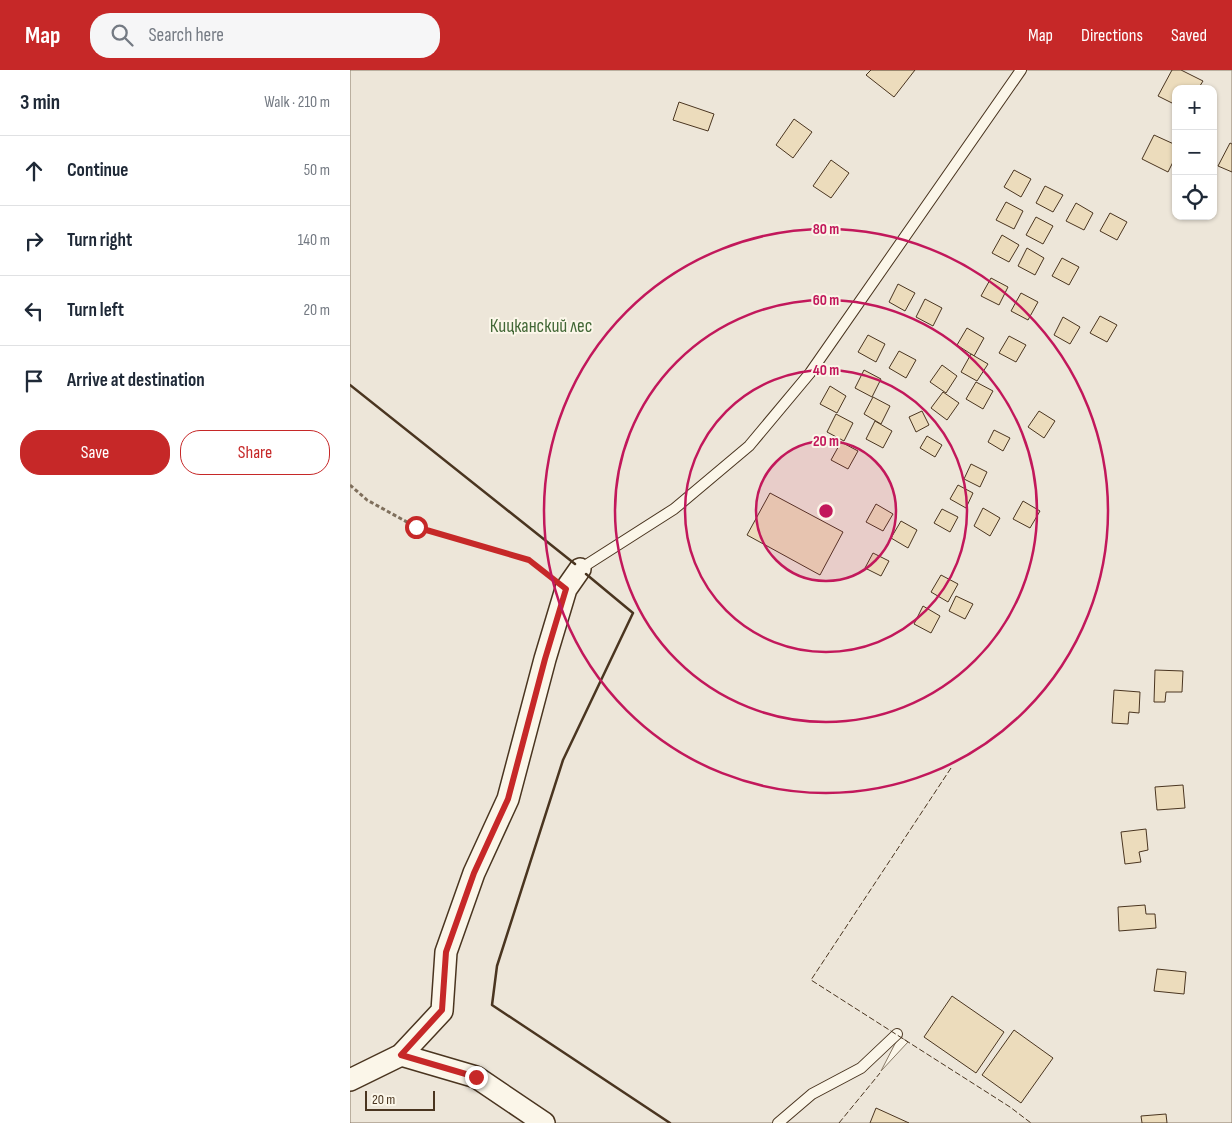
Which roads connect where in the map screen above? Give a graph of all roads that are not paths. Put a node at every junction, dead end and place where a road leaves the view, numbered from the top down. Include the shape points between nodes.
1 (1021, 70) edge
2 (580, 569) joint
3 (897, 1034) dead end
4 (401, 1055) junction
5 (350, 1080) edge
6 (544, 1123) edge
7 (778, 1123) edge

1 - 2 lane via 810,373 749,446 674,510
2 - 4 street via 566,589 508,799 474,873 446,952 442,1010
3 - 7 lane via 861,1068 812,1094
4 - 5 street
4 - 6 street via 476,1077

